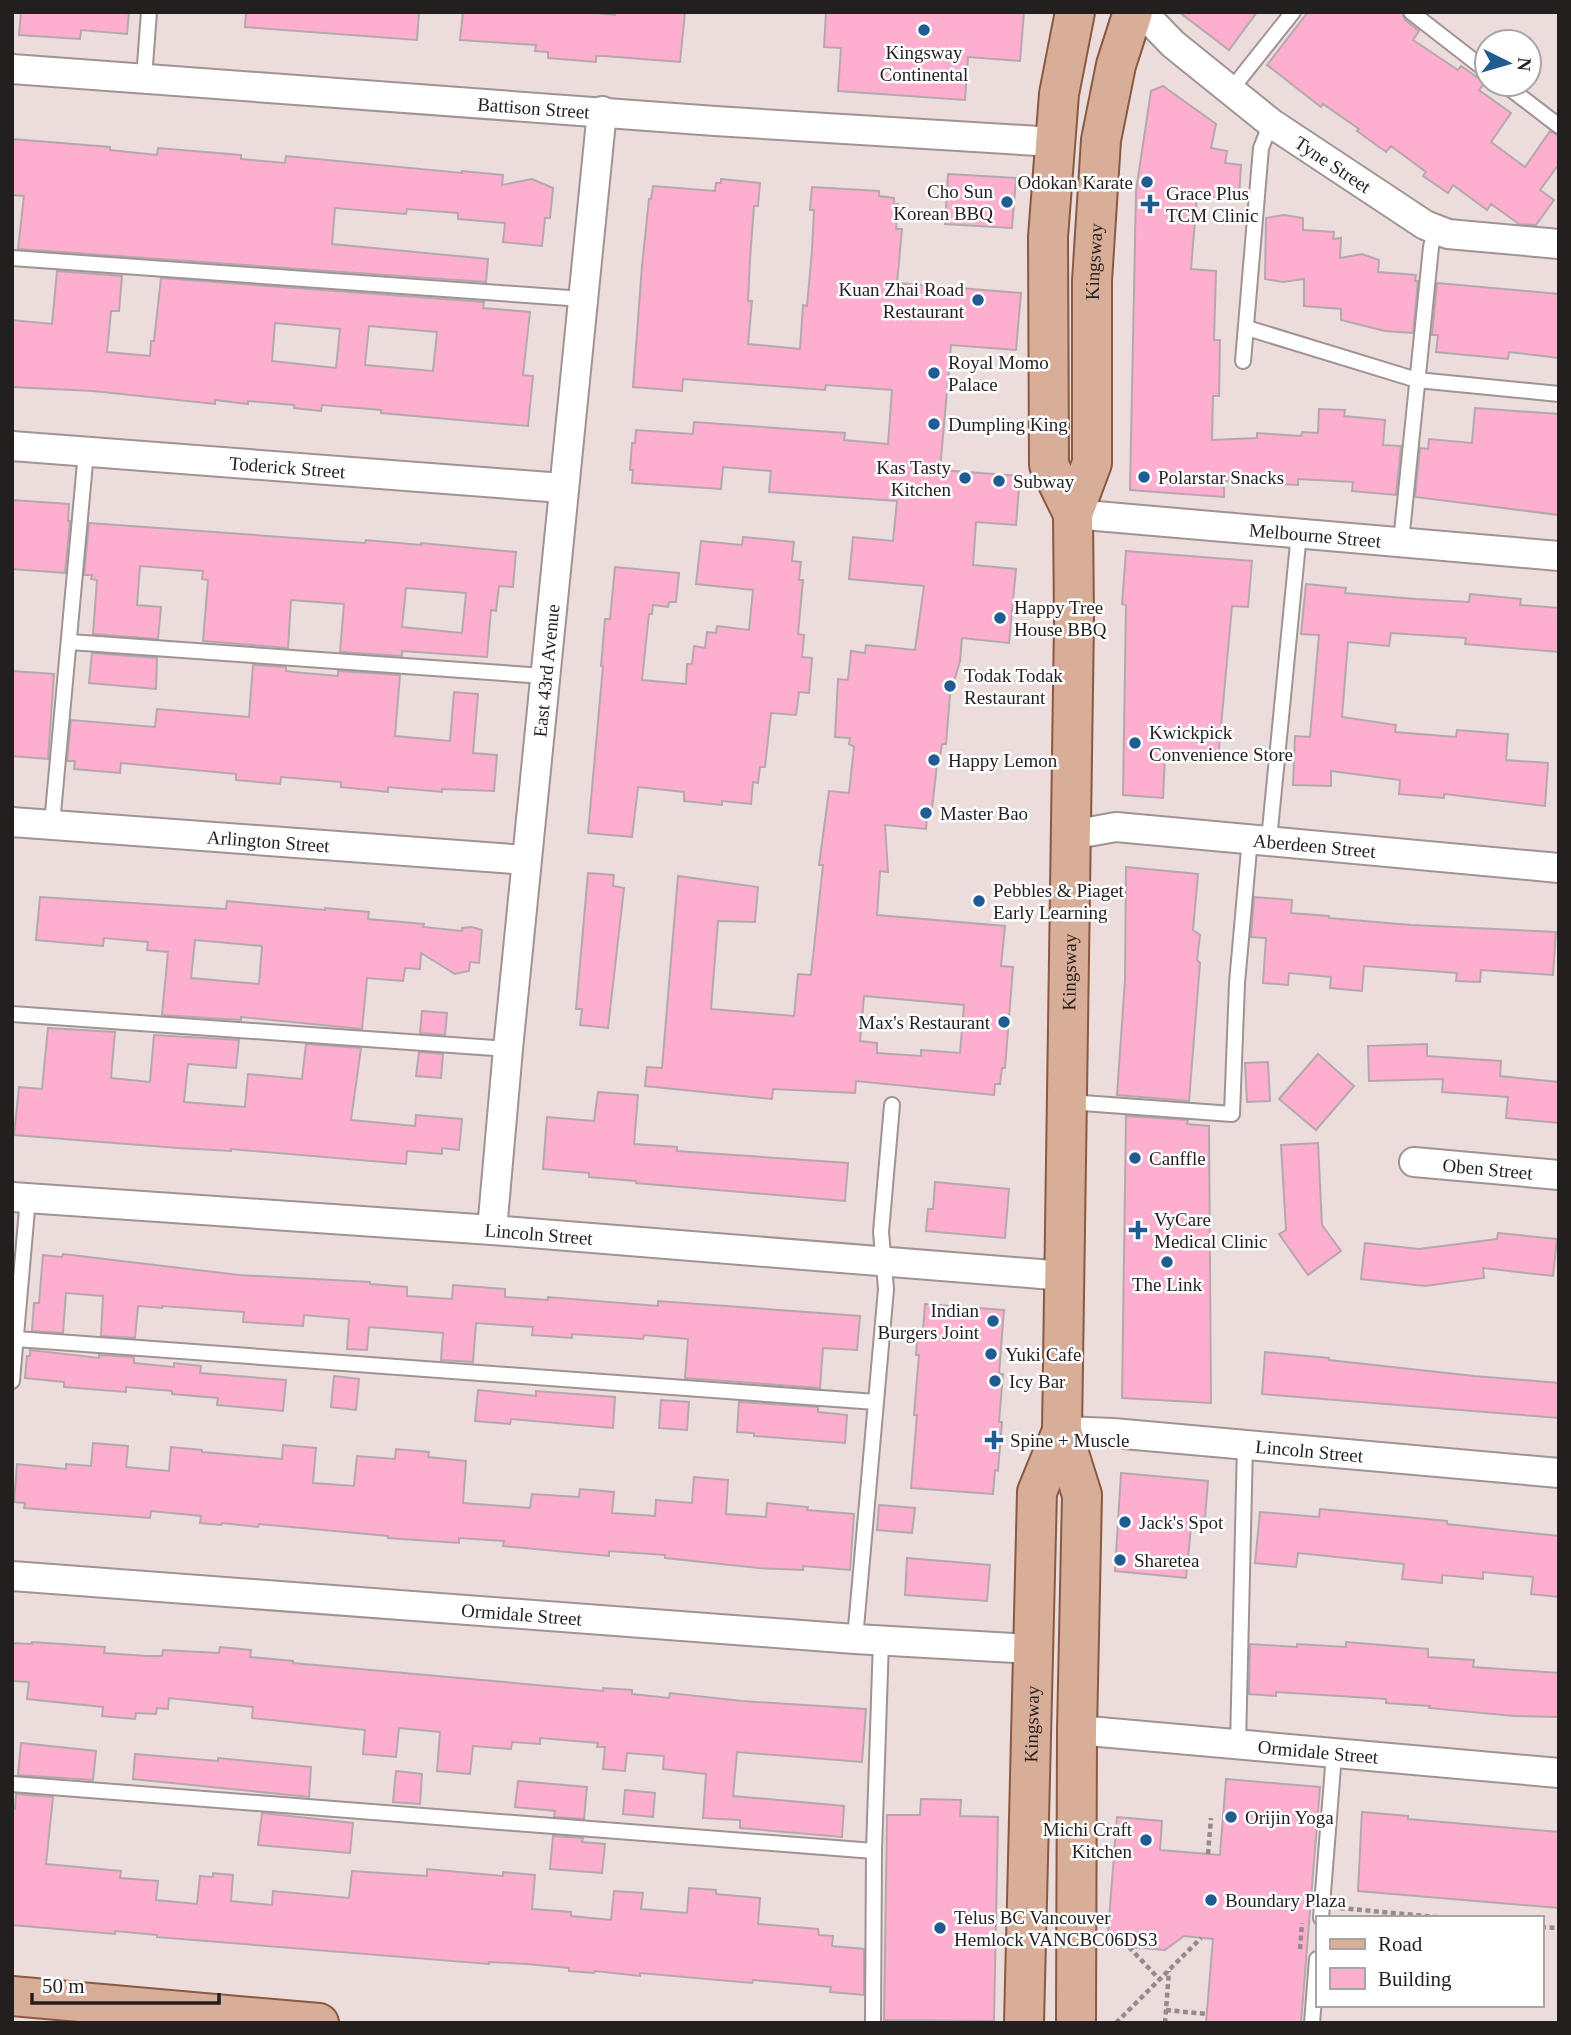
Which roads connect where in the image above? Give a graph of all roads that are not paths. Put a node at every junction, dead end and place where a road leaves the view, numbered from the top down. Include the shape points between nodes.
1 (149, 12) edge
2 (1075, 12) edge
3 (1133, 12) edge
4 (1142, 12) edge
5 (1293, 12) edge
6 (1411, 12) edge
7 (1473, 60) edge
8 (12, 69) edge
9 (144, 78) junction
10 (1230, 91) junction
11 (1522, 98) edge
12 (602, 111) junction
13 (1271, 123) junction
14 (1559, 126) edge
15 (1054, 142) junction
16 (1435, 230) junction
17 (1559, 244) edge
18 (12, 258) edge
19 (583, 299) junction
20 (1247, 328) junction
21 (1243, 362) dead end
22 (1417, 380) junction
23 (1559, 394) edge
24 (12, 446) edge
25 (86, 452) junction
26 (562, 488) junction
27 (1073, 514) junction
28 (1299, 533) junction
29 (1401, 542) junction
30 (1559, 556) edge
31 (70, 642) junction
32 (544, 676) junction
33 (12, 822) edge
34 (52, 824) junction
35 (1071, 835) junction
36 (1260, 839) junction
37 (526, 860) junction
38 (1559, 868) edge
39 (12, 1014) edge
40 (508, 1049) junction
41 (1068, 1102) junction
42 (892, 1105) dead end
43 (1414, 1162) dead end
44 (1559, 1175) edge
45 (20, 1197) edge
46 (492, 1230) junction
47 (883, 1261) junction
48 (1065, 1276) junction
49 (16, 1339) junction
50 (12, 1381) edge
51 (876, 1402) junction
52 (1062, 1431) junction
53 (1245, 1445) junction
54 (1559, 1472) edge
55 (12, 1576) edge
56 (868, 1639) junction
57 (1032, 1649) junction
58 (1077, 1730) junction
59 (1238, 1745) junction
60 (1334, 1754) junction
61 (1559, 1773) edge
62 (12, 1784) edge
63 (874, 1851) junction
64 (1321, 1912) edge
65 (1316, 1972) edge
66 (12, 1996) edge
67 (319, 2023) edge
68 (873, 2023) edge
69 (1024, 2023) edge
70 (1076, 2023) edge
71 (1312, 2023) edge

1 - 9 lane
2 - 15 main road, Kingsway
3 - 27 main road, Kingsway via 1116,65 1101,140 1091,281 1092,463
4 - 10 street, Tyne Street
5 - 10 lane
6 - 7 lane
8 - 9 street, Battison Street
9 - 12 street, Battison Street
10 - 13 street, Tyne Street
11 - 14 lane
12 - 15 street, Battison Street
12 - 19 street, East 43rd Avenue
13 - 16 street, Tyne Street
13 - 20 lane via 1261,148
15 - 27 main road, Kingsway via 1048,237 1049,465
16 - 17 street, Tyne Street
16 - 22 lane
18 - 19 lane
19 - 26 street, East 43rd Avenue
20 - 21 lane
20 - 22 lane
22 - 23 lane
22 - 29 lane
24 - 25 street, Toderick Street
25 - 26 street, Toderick Street
25 - 31 lane
26 - 32 street, East 43rd Avenue
27 - 28 street, Melbourne Street
27 - 35 main road, Kingsway
28 - 29 street, Melbourne Street
28 - 36 lane
29 - 30 street, Melbourne Street
31 - 32 lane
31 - 34 lane
32 - 37 street, East 43rd Avenue
33 - 34 street, Arlington Street
34 - 37 street, Arlington Street
35 - 36 street, Aberdeen Street via 1116,827
35 - 41 main road, Kingsway
36 - 38 street, Aberdeen Street
36 - 41 lane via 1237,983 1232,1114
37 - 40 street, East 43rd Avenue
39 - 40 lane
40 - 46 street, East 43rd Avenue
41 - 48 main road, Kingsway
42 - 47 lane via 881,1232
43 - 44 street, Oben Street
45 - 46 street, Lincoln Street
45 - 49 lane
46 - 47 street, Lincoln Street
47 - 48 street, Lincoln Street
47 - 51 lane via 886,1289
48 - 52 main road, Kingsway
49 - 50 lane
49 - 51 lane
51 - 56 lane
52 - 53 street, Lincoln Street
52 - 57 main road, Kingsway via 1037,1492
52 - 58 main road, Kingsway via 1082,1495
53 - 54 street, Lincoln Street
53 - 59 lane
55 - 56 street, Ormidale Street
56 - 57 street, Ormidale Street
56 - 63 lane
57 - 69 main road, Kingsway
58 - 59 street, Ormidale Street
58 - 70 main road, Kingsway
59 - 60 street, Ormidale Street
60 - 61 street, Ormidale Street
60 - 64 lane
62 - 63 lane
63 - 68 lane
65 - 71 lane
66 - 67 main road

